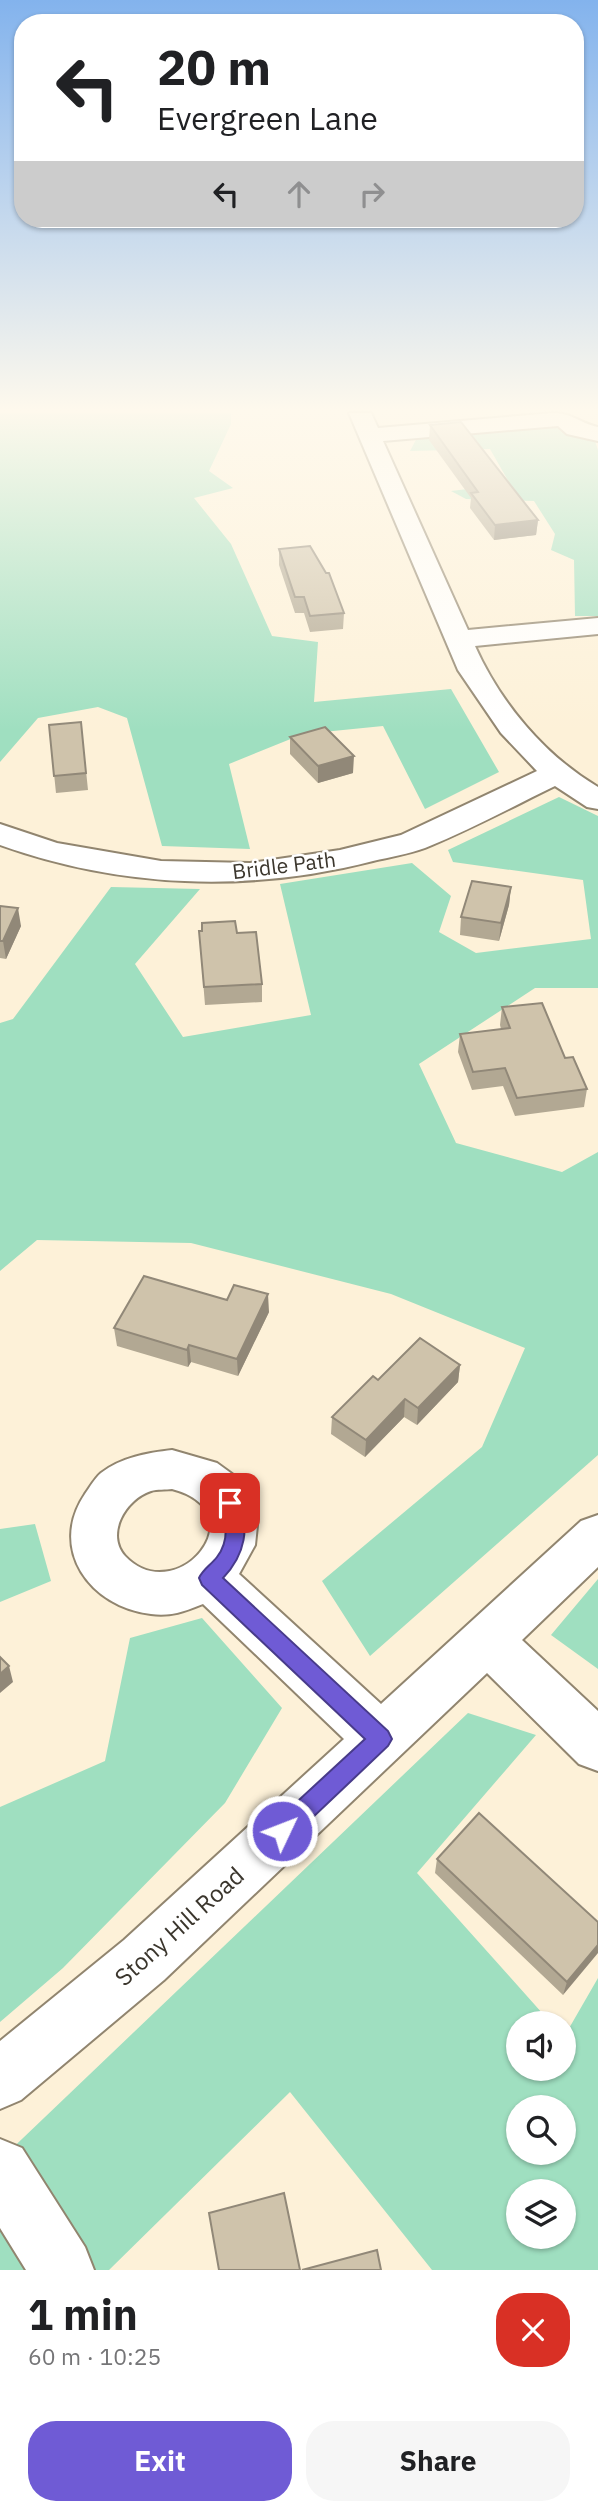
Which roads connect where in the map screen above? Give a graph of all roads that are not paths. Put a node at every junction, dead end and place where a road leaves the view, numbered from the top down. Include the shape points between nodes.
1 (406, 519) edge
2 (598, 626) edge
3 (458, 639) junction
4 (556, 774) junction
5 (598, 800) edge
6 (0, 834) edge
7 (598, 1536) edge
8 (209, 1578) dead end
9 (487, 1640) junction
10 (381, 1739) junction
11 (598, 1746) edge
12 (0, 2079) edge
13 (0, 2170) edge
14 (62, 2270) edge

1 - 3 street
2 - 3 street
3 - 4 street via 493,703
4 - 5 street
4 - 6 street, Bridle Path via 412,842 340,860 250,873 161,872 50,852
7 - 9 street, Stony Hill Road
8 - 10 street
9 - 10 street, Stony Hill Road
9 - 11 street
10 - 12 street, Stony Hill Road via 144,1960
13 - 14 street

